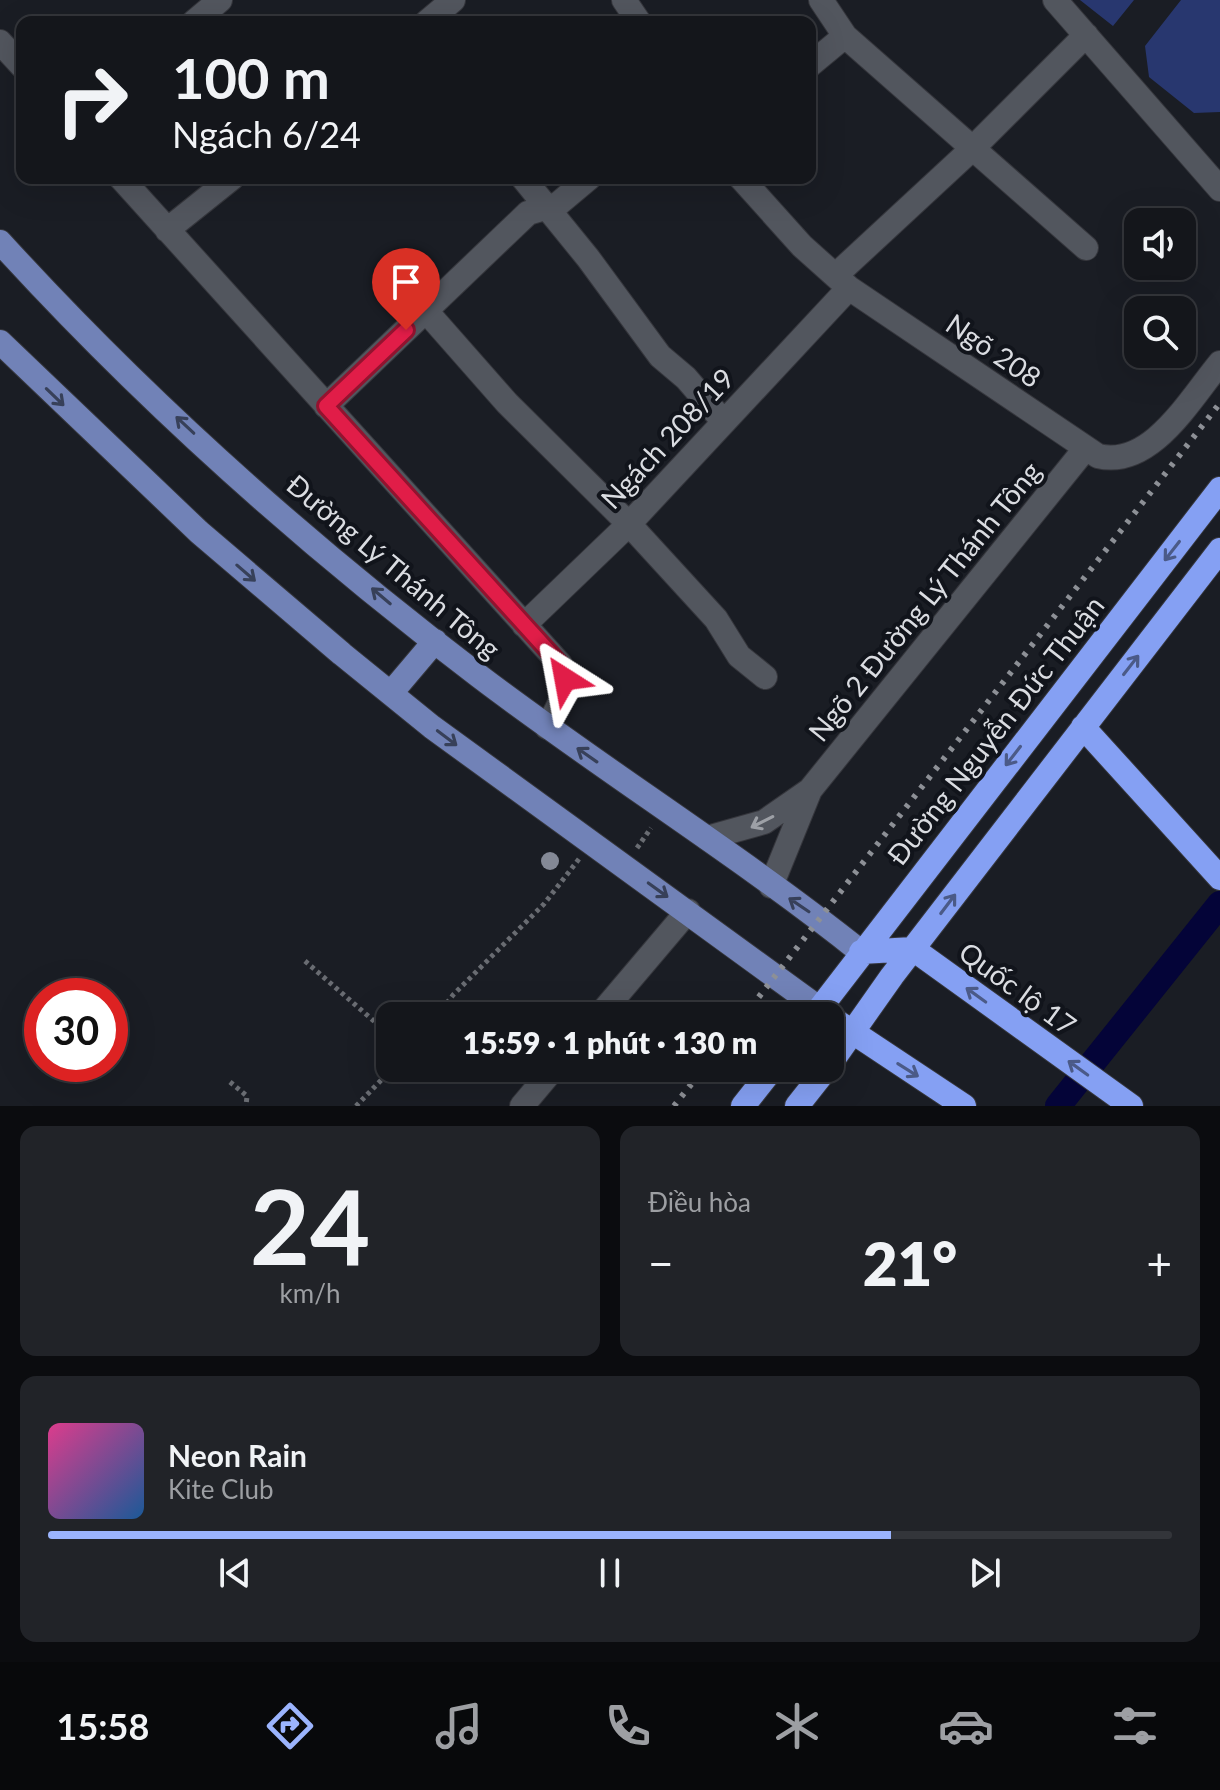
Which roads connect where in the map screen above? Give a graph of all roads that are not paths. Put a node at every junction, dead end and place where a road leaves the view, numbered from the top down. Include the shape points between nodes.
1 (220, 0) edge
2 (453, 0) edge
3 (821, 0) edge
4 (1055, 0) edge
5 (201, 16) edge
6 (434, 16) edge
7 (1086, 35) junction
8 (845, 36) junction
9 (0, 42) edge
10 (16, 59) edge
11 (816, 60) edge
12 (972, 149) junction
13 (126, 184) edge
14 (224, 184) edge
15 (528, 184) edge
16 (582, 184) edge
17 (746, 184) edge
18 (1220, 189) edge
19 (548, 207) junction
20 (167, 230) junction
21 (0, 242) edge
22 (1086, 248) dead end
23 (843, 282) junction
24 (426, 311) junction
25 (0, 342) edge
26 (1220, 363) edge
27 (326, 406) junction
28 (723, 421) junction
29 (1085, 449) junction
30 (1220, 489) edge
31 (629, 524) junction
32 (1220, 550) edge
33 (524, 625) junction
34 (435, 641) junction
35 (765, 677) dead end
36 (391, 693) junction
37 (547, 727) junction
38 (1083, 727) junction
39 (810, 790) junction
40 (707, 838) junction
41 (1212, 869) edge
42 (771, 886) junction
43 (688, 911) junction
44 (913, 949) junction
45 (861, 952) junction
46 (611, 1002) edge
47 (806, 1002) edge
48 (831, 1002) edge
49 (844, 1029) edge
50 (852, 1035) junction
51 (844, 1045) edge
52 (542, 1082) edge
53 (762, 1082) edge
54 (816, 1082) edge
55 (1124, 1101) edge
56 (522, 1106) edge
57 (743, 1106) edge
58 (797, 1106) edge
59 (964, 1106) edge

1 - 5 street
2 - 6 street
3 - 8 street
4 - 7 street
7 - 12 street, Ngách 208/19
7 - 18 street
8 - 11 street
8 - 12 street
9 - 10 street
12 - 22 street
12 - 23 street, Ngách 208/19
13 - 20 street
14 - 20 street
15 - 19 street
16 - 19 street
17 - 23 street, Ngõ 208
19 - 24 street via 528,213
19 - 28 street via 660,356
20 - 27 street
34 -> 21 main road, Đường Lý Thánh Tông via 242,478 97,343
23 - 28 street, Ngách 208/19
23 - 29 street, Ngõ 208
24 - 27 street
24 - 31 street via 507,403
25 -> 36 main road via 199,532
26 - 29 street, Ngõ 208 via 1160,434 1128,457 1112,459
27 - 33 street
28 - 31 street, Ngách 208/19
29 - 39 street, Ngõ 2 Đường Lý Thánh Tông
30 -> 45 highway, Đường Nguyễn Đức Thuận
31 - 33 street, Ngách 208/19
31 - 35 street via 716,619 739,656
38 -> 32 highway
33 - 37 street via 560,664 565,679
34 - 36 main road
34 - 37 main road, Đường Lý Thánh Tông
36 -> 43 main road
40 -> 37 main road, Đường Lý Thánh Tông
38 - 41 highway
44 -> 38 highway
39 -> 40 street via 764,822
39 - 42 street
40 - 42 main road, Đường Lý Thánh Tông
45 -> 42 main road, Đường Lý Thánh Tông
43 - 46 street
43 - 47 main road
44 - 45 highway, Quốc lộ 17
44 - 50 highway
55 -> 44 highway, Quốc lộ 17
45 - 48 highway, Đường Nguyễn Đức Thuận
49 - 50 highway
50 - 51 highway
50 -> 59 highway
52 - 56 street
53 - 57 highway
54 - 58 highway

